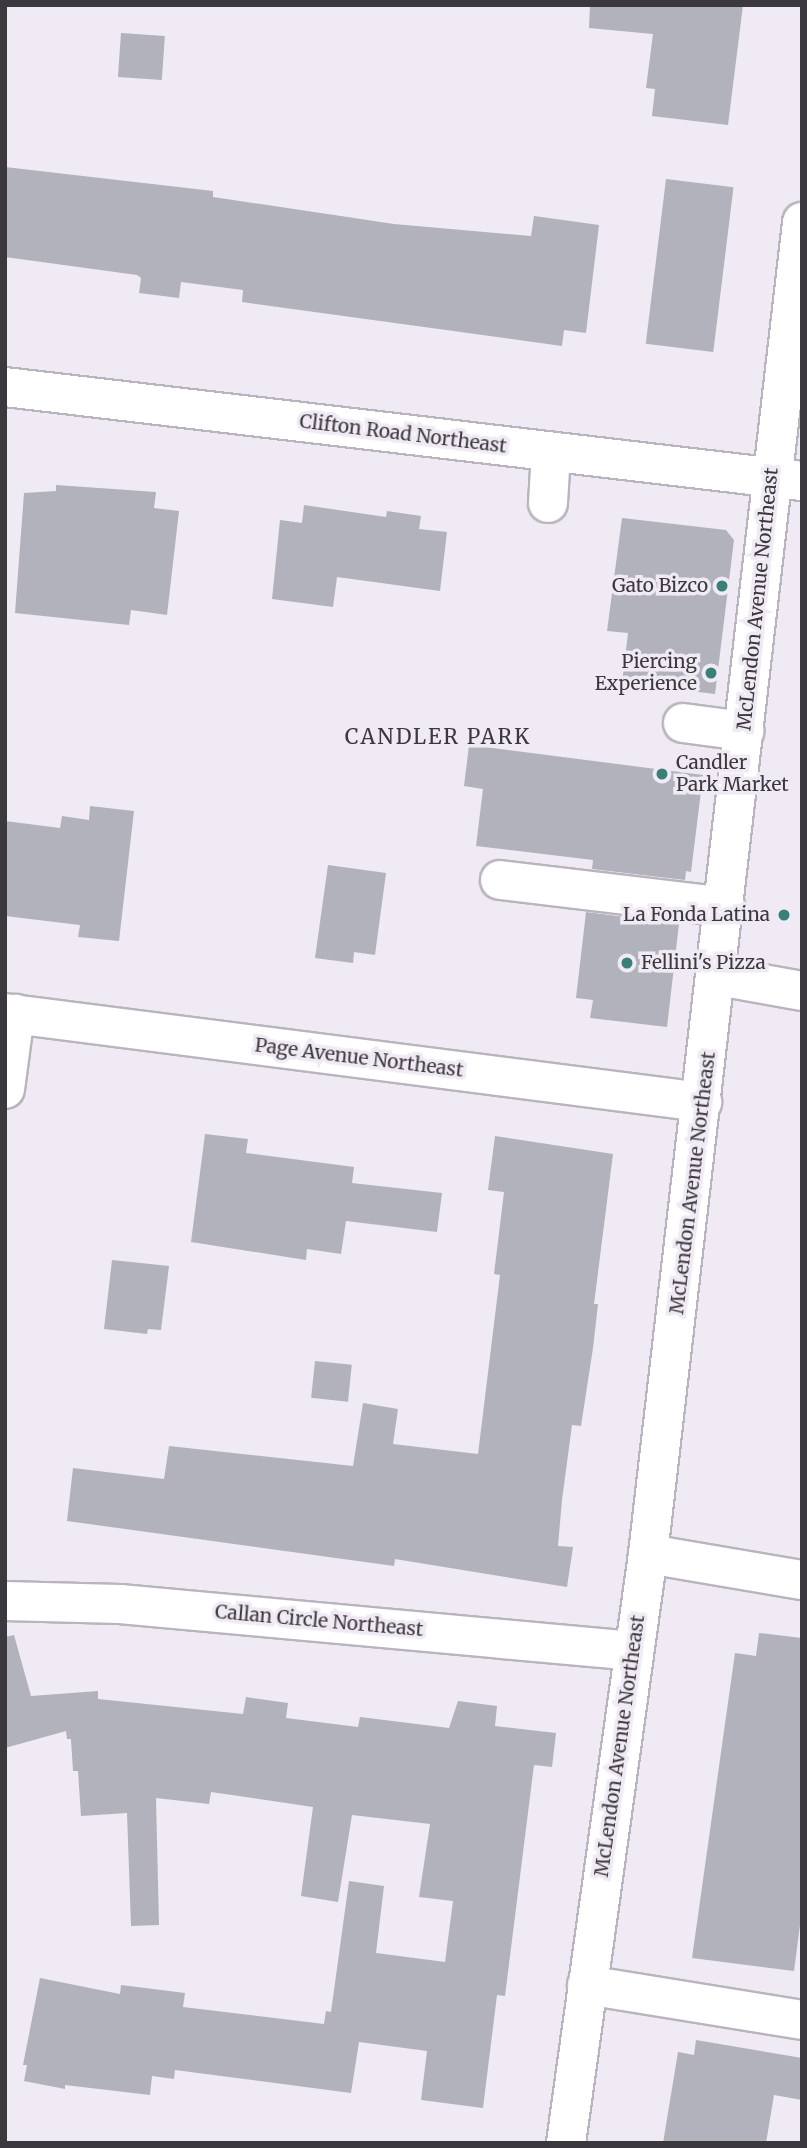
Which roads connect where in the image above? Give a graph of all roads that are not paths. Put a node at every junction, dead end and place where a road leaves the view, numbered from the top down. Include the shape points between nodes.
1 (802, 222) edge
2 (5, 387) edge
3 (551, 452) junction
4 (786, 479) edge
5 (548, 503) dead end
6 (683, 723) dead end
7 (744, 731) junction
8 (500, 880) dead end
9 (725, 907) junction
10 (718, 976) junction
11 (802, 991) edge
12 (10, 1014) edge
13 (5, 1088) edge
14 (702, 1102) junction
15 (648, 1554) junction
16 (802, 1580) edge
17 (5, 1601) edge
18 (634, 1651) junction
19 (587, 1985) junction
20 (802, 2020) edge
21 (566, 2143) edge

1 - 4 street, McLendon Avenue Northeast
2 - 3 street, Clifton Road Northeast
3 - 4 street, Clifton Road Northeast
3 - 5 street
4 - 7 street, McLendon Avenue Northeast
6 - 7 street
7 - 9 street, McLendon Avenue Northeast
8 - 9 street
9 - 10 street, McLendon Avenue Northeast
10 - 11 street
10 - 14 street, McLendon Avenue Northeast
12 - 13 street, Page Avenue Northeast
12 - 14 street, Page Avenue Northeast
14 - 15 street, McLendon Avenue Northeast
15 - 16 street
15 - 18 street, McLendon Avenue Northeast
17 - 18 street, Callan Circle Northeast via 120,1604
18 - 19 street, McLendon Avenue Northeast
19 - 20 street
19 - 21 street, McLendon Avenue Northeast

